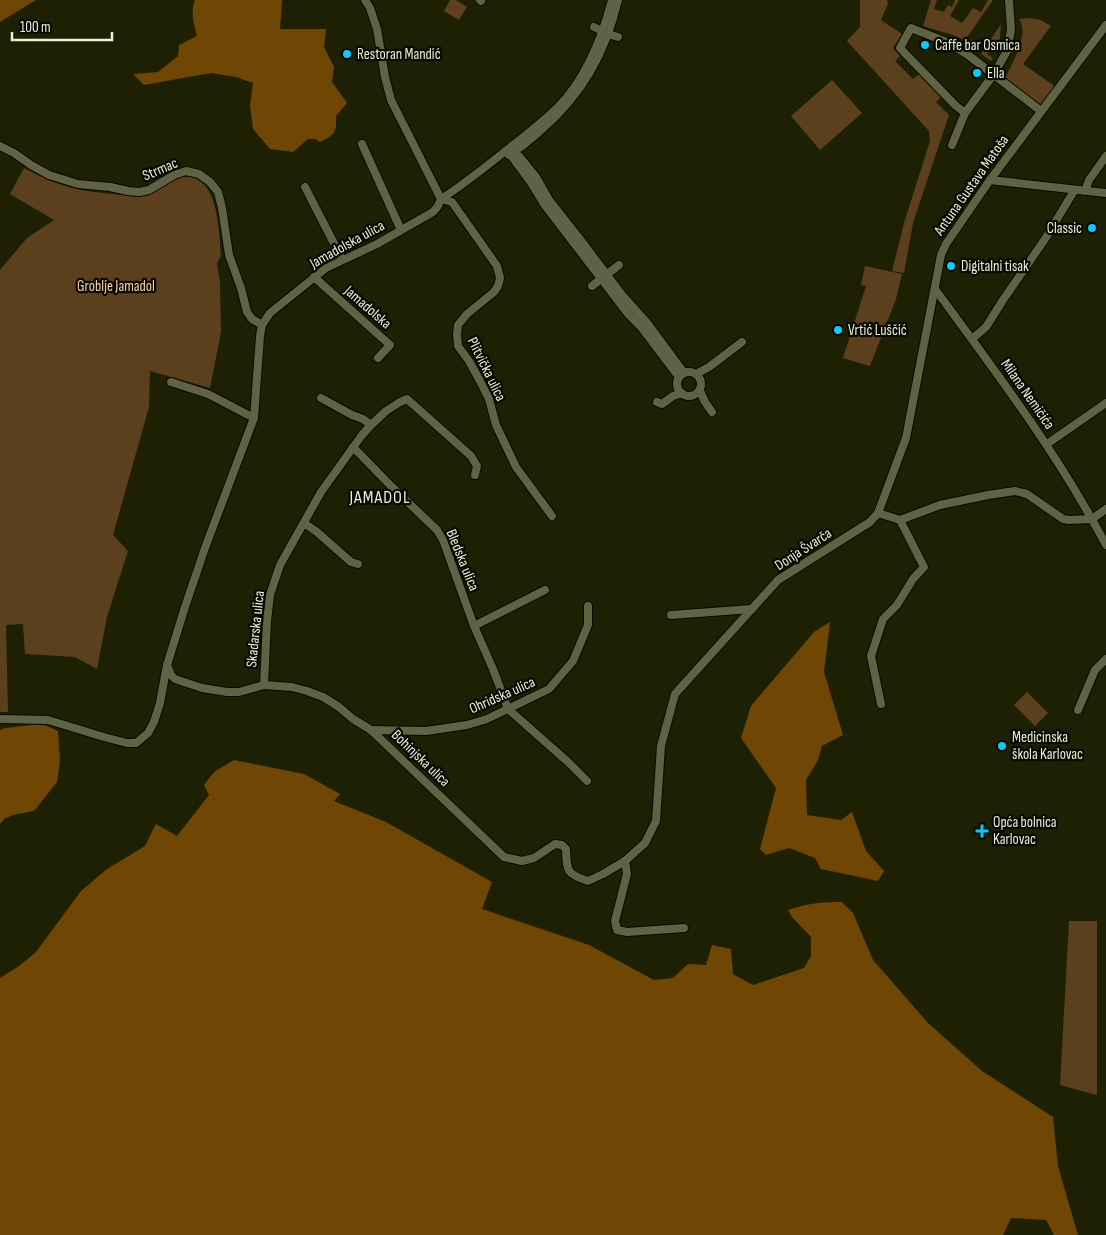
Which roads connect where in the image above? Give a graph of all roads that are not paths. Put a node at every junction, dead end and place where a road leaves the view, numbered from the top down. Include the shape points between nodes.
1 (365, 0) edge
2 (612, 0) edge
3 (618, 0) edge
4 (1009, 0) edge
5 (1106, 25) edge
6 (594, 27) dead end
7 (606, 33) junction
8 (618, 37) dead end
9 (994, 74) junction
10 (1041, 111) junction
11 (966, 114) junction
12 (362, 144) dead end
13 (952, 145) dead end
14 (0, 146) edge
15 (522, 146) junction
16 (511, 150) junction
17 (519, 156) junction
18 (1106, 156) edge
19 (990, 180) junction
20 (306, 187) dead end
21 (1074, 190) junction
22 (1085, 192) junction
23 (1106, 193) edge
24 (441, 199) junction
25 (401, 230) junction
26 (342, 259) junction
27 (619, 265) dead end
28 (604, 276) junction
29 (314, 277) junction
30 (592, 286) dead end
31 (936, 289) junction
32 (262, 325) junction
33 (972, 339) junction
34 (742, 342) dead end
35 (378, 358) dead end
36 (682, 375) junction
37 (698, 376) junction
38 (171, 382) dead end
39 (680, 391) junction
40 (697, 393) junction
41 (321, 398) dead end
42 (657, 402) dead end
43 (1106, 403) edge
44 (712, 412) dead end
45 (254, 418) junction
46 (370, 424) junction
47 (1047, 444) junction
48 (353, 447) junction
49 (475, 475) dead end
50 (1106, 509) edge
51 (878, 513) junction
52 (552, 516) dead end
53 (1092, 519) junction
54 (900, 520) junction
55 (304, 523) junction
56 (1106, 545) edge
57 (358, 564) dead end
58 (545, 590) dead end
59 (588, 606) dead end
60 (752, 609) junction
61 (671, 616) dead end
62 (474, 626) junction
63 (1106, 659) edge
64 (167, 665) junction
65 (264, 685) junction
66 (881, 704) dead end
67 (508, 709) junction
68 (1078, 710) dead end
69 (0, 719) edge
70 (371, 730) junction
71 (586, 781) dead end
72 (626, 861) junction
73 (684, 928) dead end

1 - 24 street via 377,29 391,100
2 - 7 street
3 - 7 street
4 - 9 street via 1011,30 1007,51
5 - 10 street, Antuna Gustava Matoša
6 - 7 street
7 - 8 street
7 - 15 street via 591,70 577,93
7 - 16 street via 560,105
9 - 10 street
9 - 11 street
9 - 11 street via 949,43 911,28 900,48
10 - 19 street, Antuna Gustava Matoša
11 - 13 street
12 - 25 street
14 - 32 street, Strmac via 49,175 78,184 139,192 186,171 199,174 218,192 229,255 247,312
15 - 16 street
15 - 17 street
16 - 17 street
16 - 24 street, Jamadolska ulica
16 - 28 street via 544,204
17 - 28 street
18 - 22 street via 1089,180
19 - 21 street
19 - 31 street, Antuna Gustava Matoša via 946,244
20 - 26 street
21 - 22 street
21 - 33 street via 986,327
22 - 23 street
24 - 25 street, Jamadolska ulica via 432,212
24 - 52 street, Plitvička ulica via 452,202 497,266 500,278 494,292 458,325 458,346 480,381 516,468
25 - 26 street, Jamadolska ulica
26 - 29 street, Jamadolska ulica
27 - 28 street
28 - 30 street
28 - 36 street via 629,315
29 - 32 street, Jamadolska ulica via 270,313
29 - 35 street, Jamadolska via 390,345
31 - 33 street, Milana Nemičića
31 - 51 street, Antuna Gustava Matoša via 906,438
32 - 45 street
33 - 47 street, Milana Nemičića
34 - 37 street
36 - 37 street via 691,372
36 - 39 street via 677,384
37 - 40 street via 702,385
38 - 45 street via 208,394
39 - 40 street via 687,395
39 - 42 street via 662,404
40 - 44 street
41 - 46 street
43 - 47 street
45 - 64 street via 205,548
46 - 48 street, Skadarska ulica
46 - 49 street, Skadarska ulica via 407,399 471,456 477,466
47 - 53 street, Milana Nemičića
48 - 55 street, Skadarska ulica via 321,492
48 - 62 street, Bledska ulica via 437,530
50 - 53 street
51 - 54 street
51 - 60 street, Donja Švarča via 870,522 778,580
53 - 54 street via 1063,519 1027,494 1015,491 940,505
53 - 56 street
54 - 66 street via 924,566 897,605 883,619 871,656
55 - 57 street via 351,562
55 - 65 street, Skadarska ulica via 280,565 270,595
58 - 62 street
59 - 67 street, Ohridska ulica via 588,625 573,660 549,689
60 - 61 street
60 - 72 street, Donja Švarča via 675,694 660,746 656,821 645,843
62 - 67 street, Bledska ulica
63 - 68 street via 1094,670
64 - 65 street, Bohinjska ulica via 175,679 202,688 239,692
64 - 69 street via 154,722 148,733 136,743 48,720
65 - 70 street, Bohinjska ulica via 307,690 323,697
67 - 70 street, Ohridska ulica via 467,725 426,731
67 - 71 street, Bledska ulica
70 - 72 street, Bohinjska ulica via 504,857 522,861 534,858 555,844 562,845 573,876 588,881
72 - 73 street via 627,874 615,921 618,930

